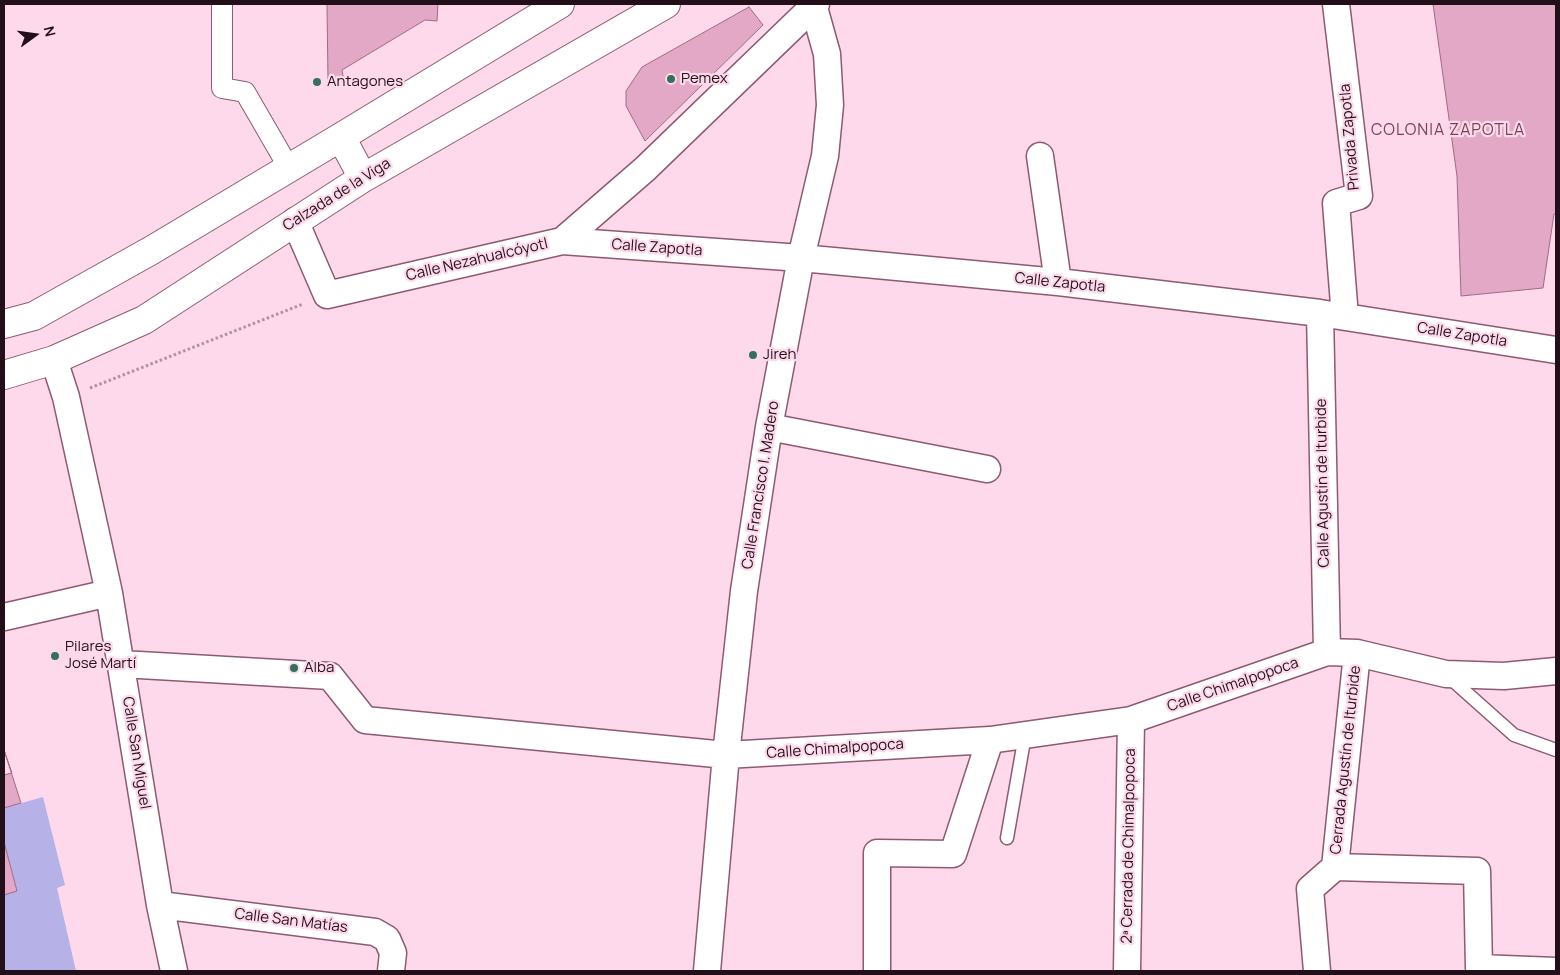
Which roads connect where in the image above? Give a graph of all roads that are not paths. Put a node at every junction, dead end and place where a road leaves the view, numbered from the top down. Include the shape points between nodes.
1 (222, 4) edge
2 (560, 4) edge
3 (666, 4) edge
4 (1336, 4) edge
5 (814, 5) edge
6 (341, 137) junction
7 (1040, 156) dead end
8 (289, 168) junction
9 (363, 178) junction
10 (295, 221) junction
11 (562, 241) junction
12 (801, 258) junction
13 (1058, 282) junction
14 (1333, 315) junction
15 (4, 324) edge
16 (1556, 350) edge
17 (54, 360) junction
18 (4, 375) edge
19 (769, 427) junction
20 (987, 469) dead end
21 (109, 593) junction
22 (4, 617) edge
23 (1327, 652) junction
24 (1357, 653) junction
25 (122, 664) junction
26 (1556, 671) edge
27 (1446, 674) junction
28 (1131, 720) junction
29 (1025, 735) junction
30 (990, 740) junction
31 (1556, 750) edge
32 (726, 756) junction
33 (1007, 838) dead end
34 (1335, 868) junction
35 (160, 905) junction
36 (174, 971) edge
37 (391, 971) edge
38 (706, 971) edge
39 (877, 971) edge
40 (1127, 971) edge
41 (1318, 971) edge
42 (1556, 971) edge

1 - 8 street via 222,88 245,92
2 - 6 main road
3 - 9 main road, Calzada de la Viga
4 - 14 street, Privada Zapotla via 1359,196 1336,203
5 - 11 street, Calle Nezahualcóyotl via 645,169
5 - 12 street, Calle Francisco I. Madero via 827,54 830,105 825,156
6 - 8 main road
6 - 9 main road
7 - 13 street
8 - 15 main road via 34,316
9 - 10 main road, Calzada de la Viga
10 - 11 street, Calle Nezahualcóyotl via 327,295
10 - 17 main road, Calzada de la Viga via 144,320
11 - 12 street, Calle Zapotla
12 - 13 street, Calle Zapotla
12 - 19 street, Calle Francisco I. Madero
13 - 14 street, Calle Zapotla
14 - 16 street, Calle Zapotla
14 - 23 street, Calle Agustín de Iturbide
17 - 18 main road, Calzada de la Viga
17 - 21 street, Calle San Miguel via 66,397
19 - 20 street
19 - 32 street, Calle Francisco I. Madero via 744,591
21 - 22 street
21 - 25 street, Calle San Miguel
23 - 24 street, Calle Chimalpopoca
23 - 28 street, Calle Chimalpopoca
24 - 27 street, Calle Chimalpopoca
24 - 34 street, Cerrada Agustín de Iturbide
25 - 32 street, Calle Chimalpopoca via 330,676 365,720
25 - 35 street, Calle San Miguel
26 - 27 street, Calle Chimalpopoca via 1504,676
27 - 31 lane via 1514,735
28 - 29 street, Calle Chimalpopoca
28 - 40 street, 2ª Cerrada de Chimalpopoca
29 - 30 street, Calle Chimalpopoca
29 - 33 lane
30 - 32 street, Calle Chimalpopoca
30 - 39 street via 953,854 877,853
32 - 38 street, Calle Francisco I. Madero
34 - 41 street via 1310,889
34 - 42 street via 1477,871 1479,968
35 - 36 street, Calle San Miguel
35 - 37 street, Calle San Matías via 375,932 387,939 393,953

